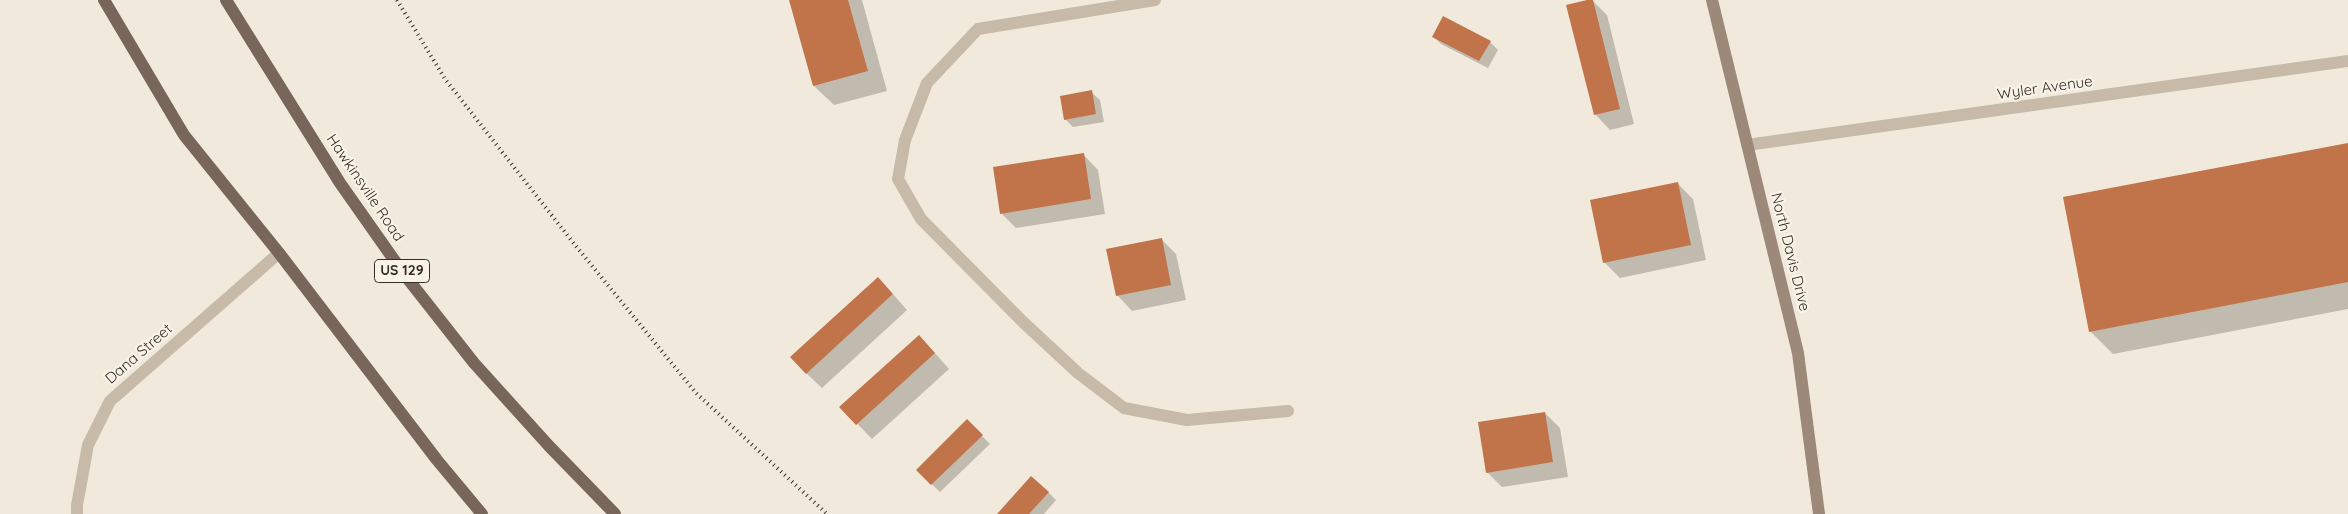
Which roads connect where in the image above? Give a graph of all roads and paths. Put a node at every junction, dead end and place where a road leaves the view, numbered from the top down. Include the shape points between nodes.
1 (104, 0) edge
2 (226, 0) edge
3 (1155, 0) edge
4 (1712, 0) edge
5 (2348, 61) edge
6 (1747, 145) junction
7 (279, 253) junction
8 (1288, 411) dead end
9 (77, 514) edge
10 (482, 514) edge
11 (615, 514) edge
12 (1819, 514) edge

1 - 7 main road via 184,135
2 - 11 main road, Hawkinsville Road / US 129 via 340,183 404,274 474,363 548,446
3 - 8 street via 978,29 927,83 905,140 898,179 921,219 1064,360 1124,408 1187,420
4 - 6 main road, North Davis Drive
5 - 6 street, Wyler Avenue
6 - 12 main road, North Davis Drive via 1798,353
7 - 9 street, Dana Street via 110,400 88,445
7 - 10 main road

